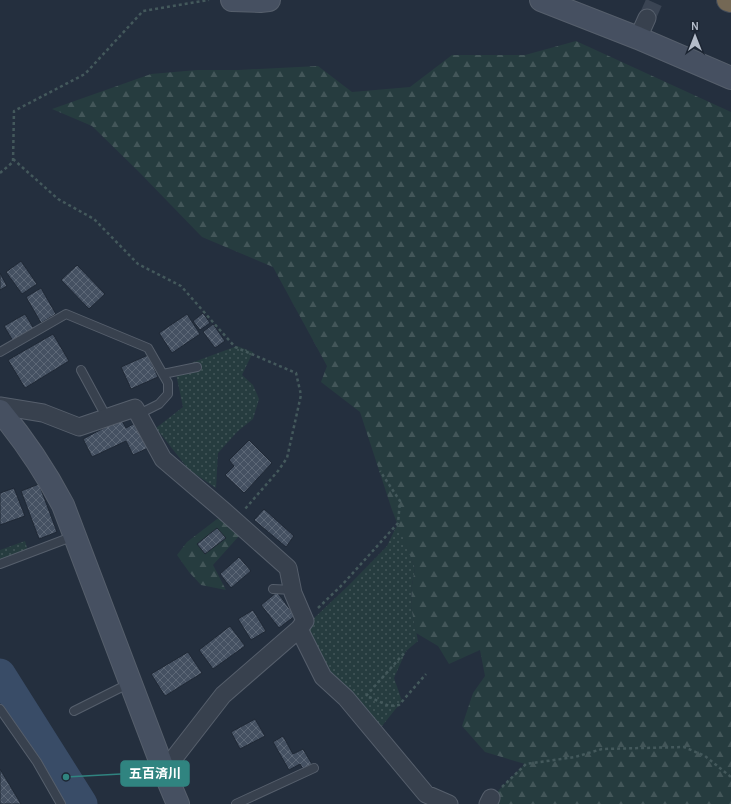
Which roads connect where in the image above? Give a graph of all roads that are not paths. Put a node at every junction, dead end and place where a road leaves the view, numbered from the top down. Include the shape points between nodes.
1 (232, 0) edge
2 (269, 0) edge
3 (541, 0) edge
4 (647, 18) tunnel mouth
5 (638, 38) junction
6 (731, 78) edge
7 (0, 352) edge
8 (197, 367) dead end
9 (81, 370) dead end
10 (163, 374) junction
11 (0, 406) edge
12 (0, 410) edge
13 (139, 414) junction
14 (107, 418) junction
15 (75, 536) junction
16 (0, 564) edge
17 (273, 589) dead end
18 (293, 590) junction
19 (302, 625) junction
20 (130, 683) junction
21 (0, 709) edge
22 (74, 711) dead end
23 (314, 768) dead end
24 (164, 771) junction
25 (176, 803) edge
26 (61, 804) edge
27 (236, 804) edge
28 (449, 804) edge

1 - 2 street
3 - 5 street
4 - 5 street
5 - 6 street
7 - 10 lane via 66,314 148,348
8 - 10 lane
9 - 14 lane
10 - 13 lane via 168,383 168,394 159,404
11 - 14 street via 43,413 79,427
12 - 15 street via 47,475 63,505
13 - 14 street via 135,408
13 - 18 street via 163,459 288,568
15 - 16 lane
15 - 20 street
17 - 18 lane
18 - 19 street
19 - 24 street via 222,695
19 - 28 street via 322,677 346,698 360,701 426,794
20 - 22 lane
20 - 24 street
21 - 26 lane via 37,762
23 - 27 lane
24 - 25 street

